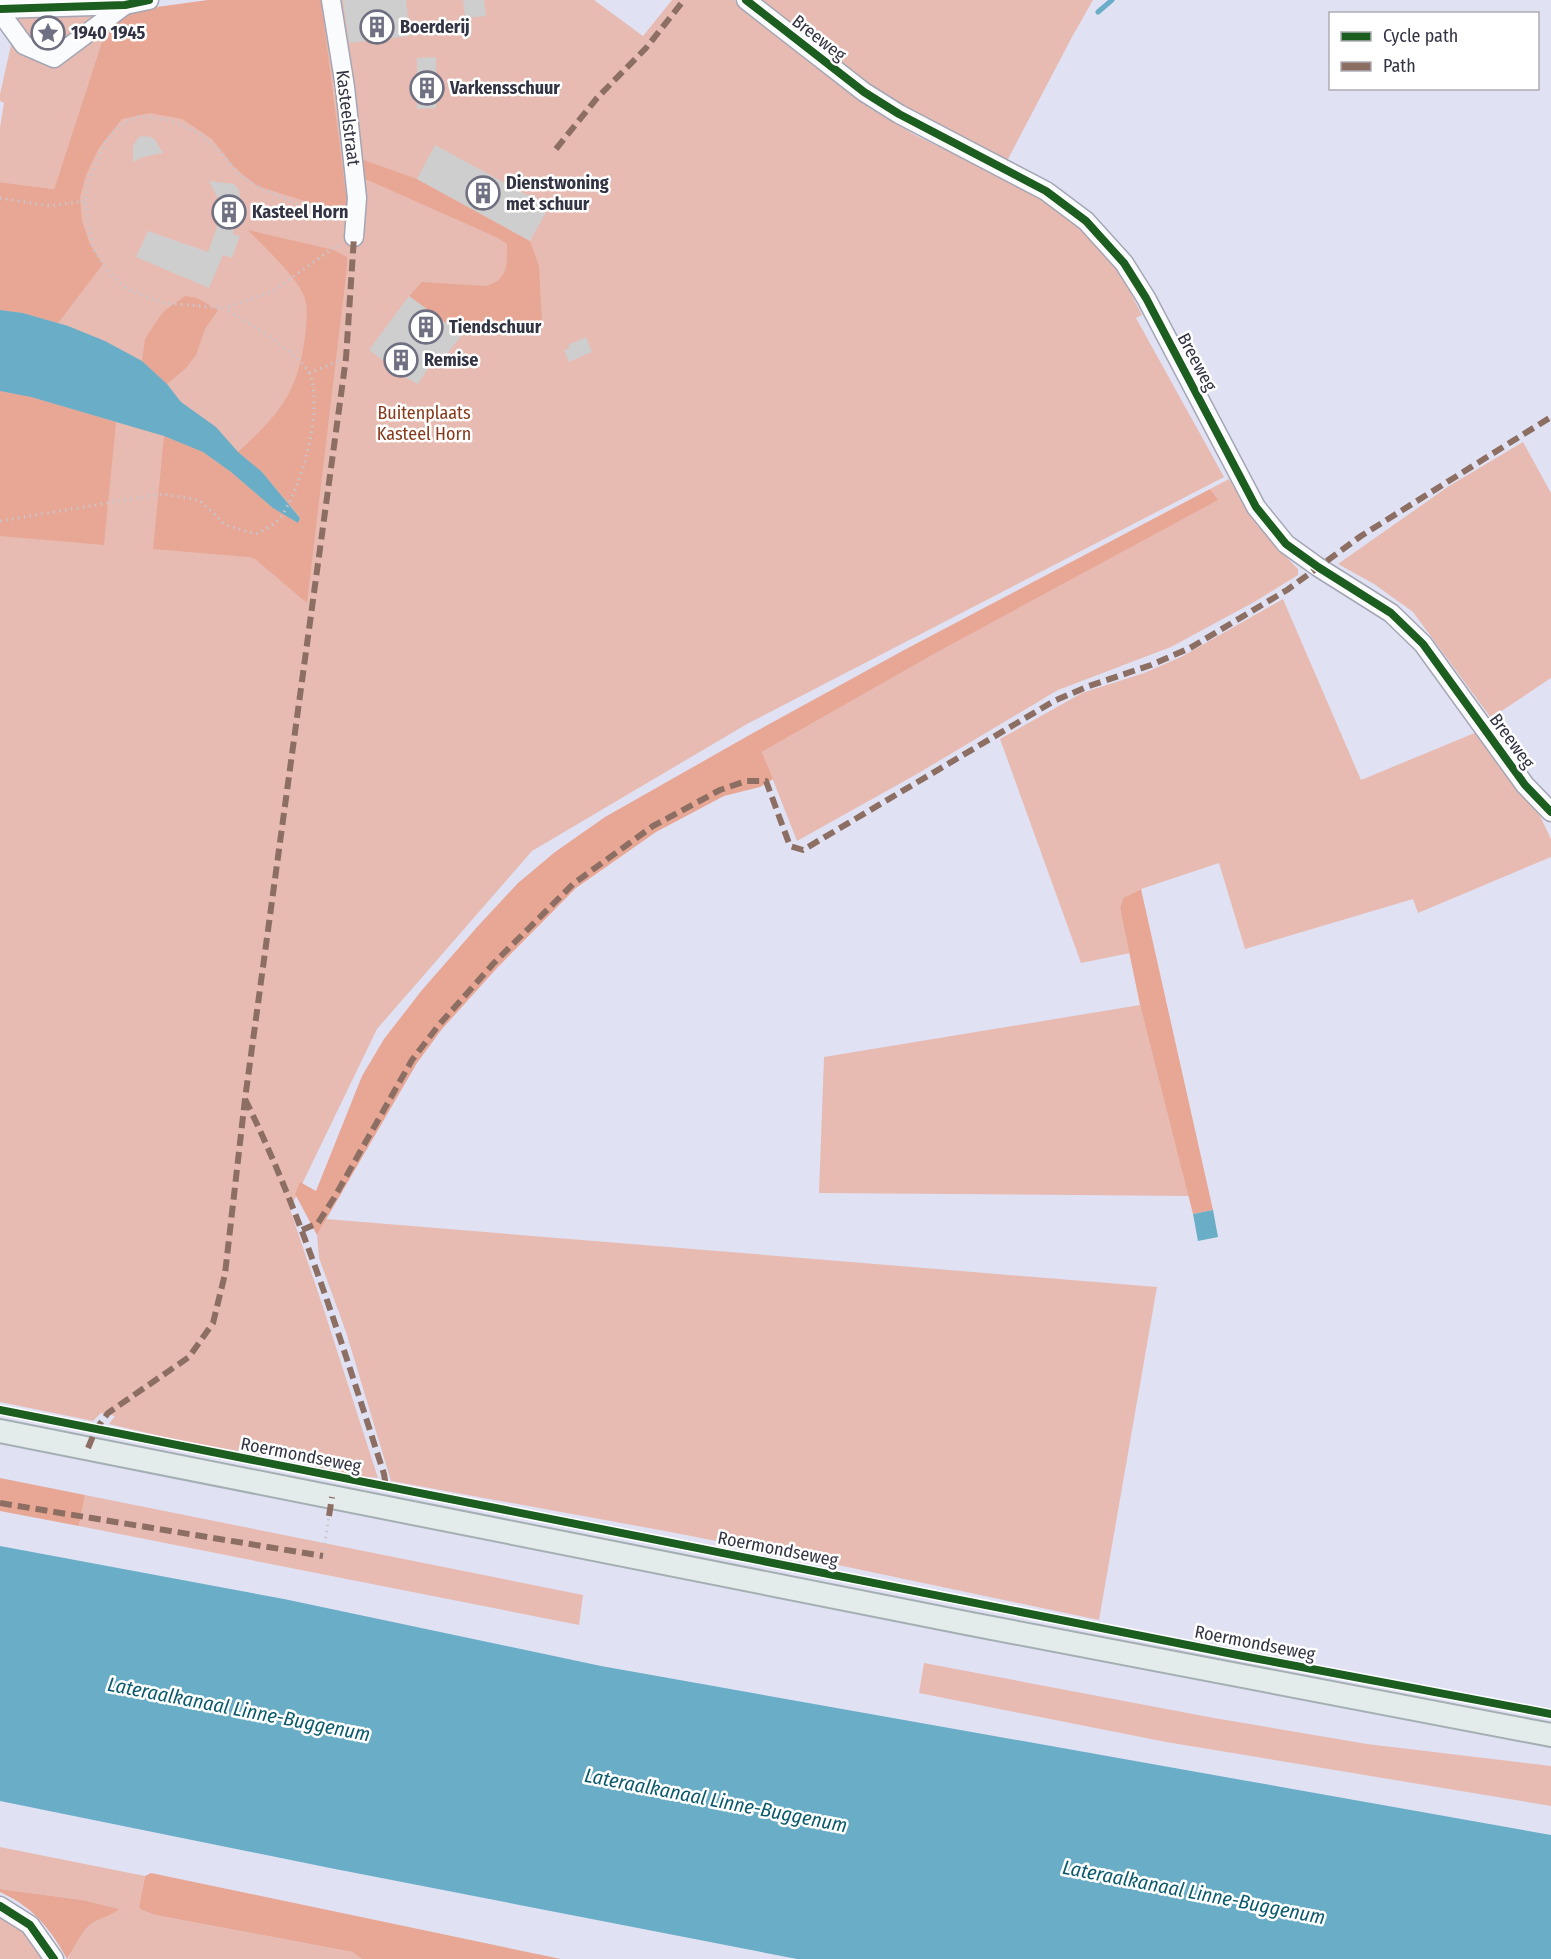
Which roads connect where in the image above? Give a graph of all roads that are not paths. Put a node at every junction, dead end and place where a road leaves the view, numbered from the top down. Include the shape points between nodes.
1 (149, 0) edge
2 (331, 0) edge
3 (746, 0) edge
4 (125, 5) junction
5 (0, 11) edge
6 (351, 235) road end
7 (1551, 812) edge
8 (0, 1431) edge
9 (1551, 1735) edge
10 (0, 1906) edge
11 (54, 1959) edge

1 - 4 street
2 - 6 street, Kasteelstraat via 357,198
3 - 7 street, Breeweg via 864,92 1046,191 1086,221 1124,263 1146,298 1256,507 1286,544 1391,613 1423,644 1525,784
4 - 5 street
4 - 5 street via 54,58 24,45
8 - 9 main road, Roermondseweg
10 - 11 street via 30,1925

